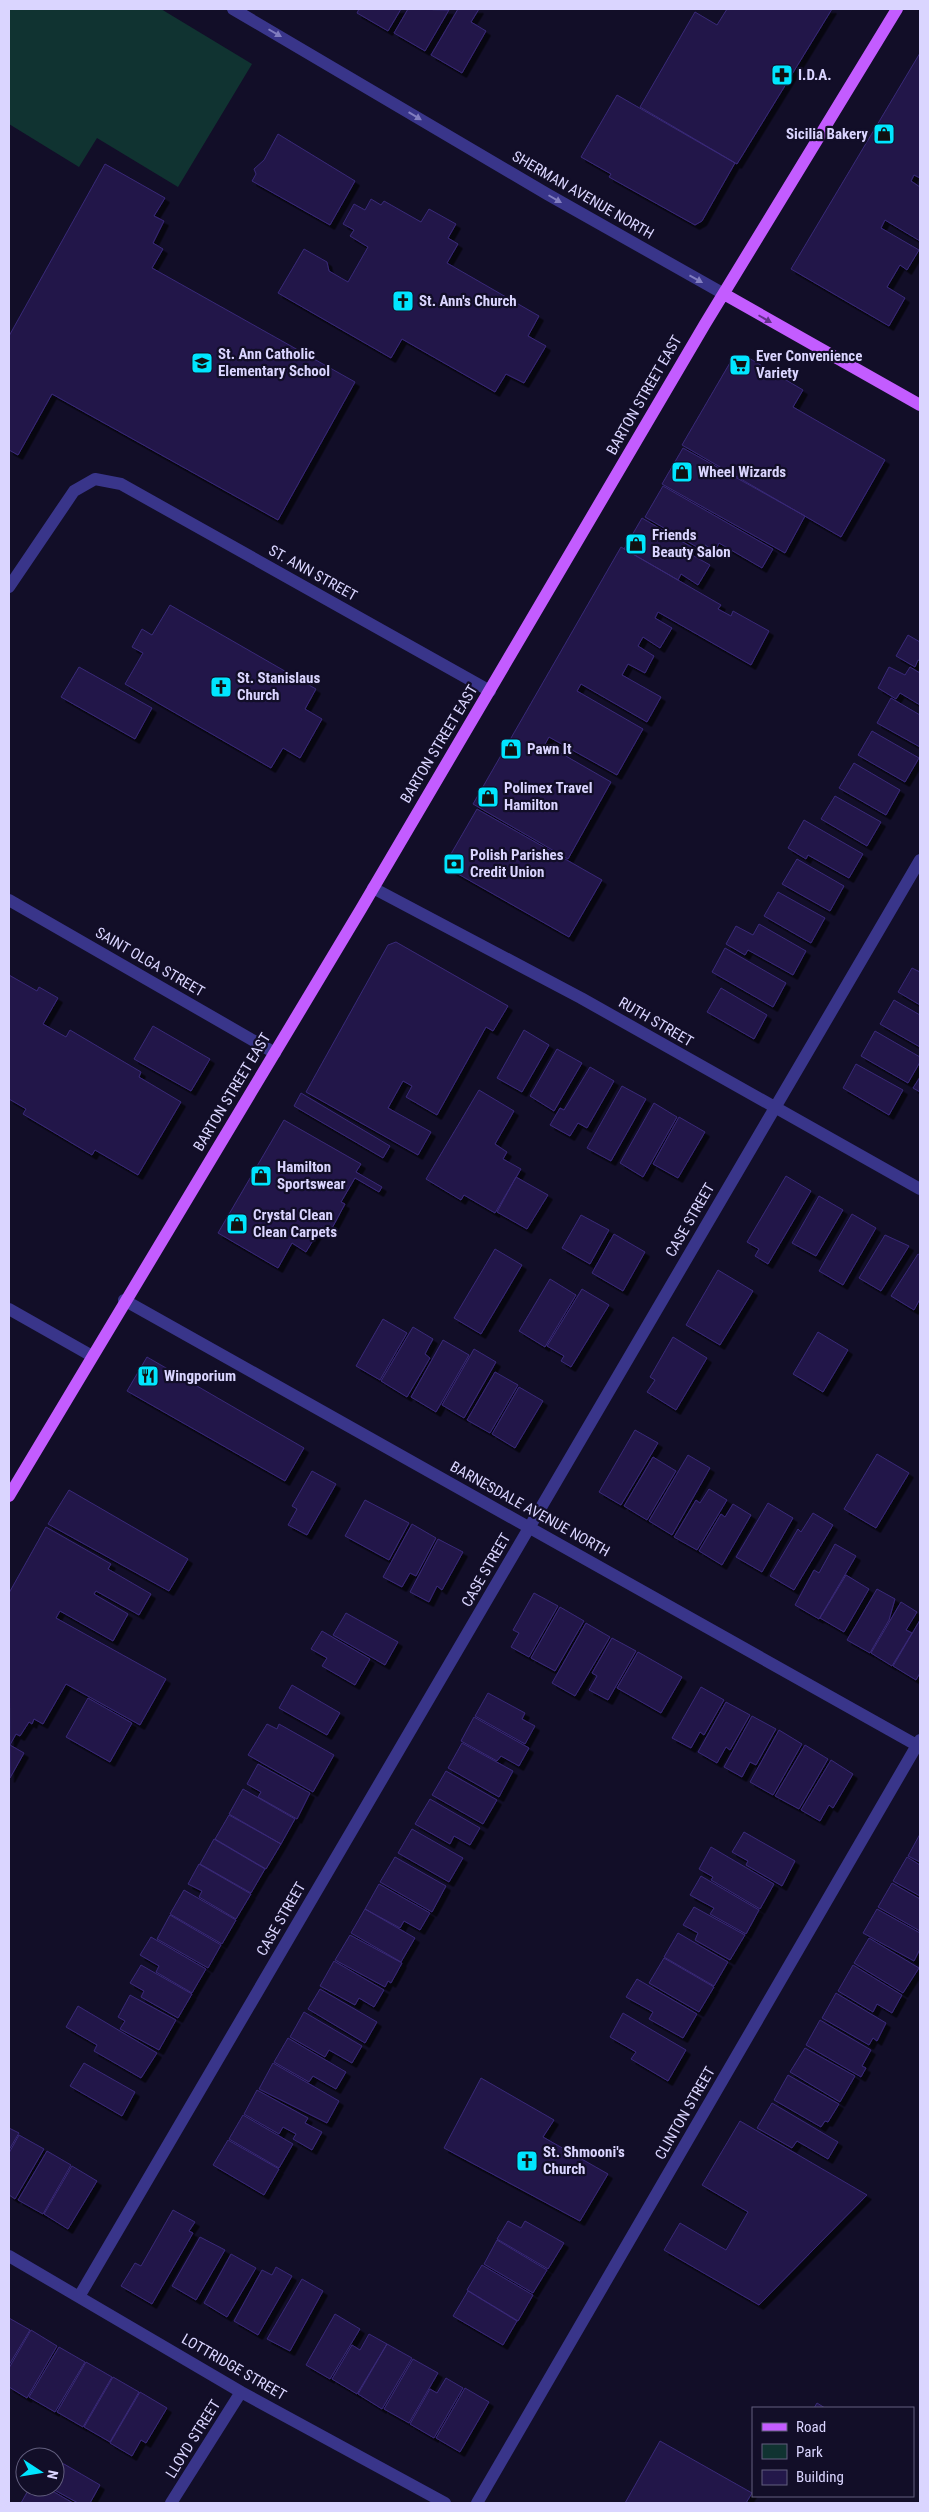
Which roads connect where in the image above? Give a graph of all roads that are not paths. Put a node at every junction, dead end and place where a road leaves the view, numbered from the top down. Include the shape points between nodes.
1 (233, 9) edge
2 (897, 9) edge
3 (724, 294) junction
4 (920, 405) edge
5 (9, 587) edge
6 (490, 690) junction
7 (920, 860) edge
8 (373, 888) junction
9 (9, 900) edge
10 (275, 1053) junction
11 (774, 1108) junction
12 (920, 1189) edge
13 (124, 1300) junction
14 (9, 1309) edge
15 (92, 1356) junction
16 (9, 1496) edge
17 (529, 1528) junction
18 (919, 1744) edge
19 (9, 2256) edge
20 (80, 2296) junction
21 (242, 2392) junction
22 (171, 2503) edge
23 (445, 2503) edge
24 (477, 2503) edge

1 -> 3 street, SHERMAN AVENUE NORTH via 538,189
2 - 3 main road, BARTON STREET EAST
3 -> 4 main road, SHERMAN AVENUE NORTH
3 - 6 main road, BARTON STREET EAST
5 - 6 street, ST. ANN STREET via 74,491 95,479 121,484
6 - 8 main road, BARTON STREET EAST
7 - 11 street, CASE STREET
8 - 10 main road, BARTON STREET EAST
8 - 11 street, RUTH STREET via 581,998
9 - 10 street, SAINT OLGA STREET
10 - 13 main road, BARTON STREET EAST
11 - 12 street, RUTH STREET
11 - 17 street, CASE STREET
13 - 15 main road, BARTON STREET EAST
13 - 17 street, BARNESDALE AVENUE NORTH
14 - 15 street
15 - 16 main road, BARTON STREET EAST
17 - 18 street, BARNESDALE AVENUE NORTH
17 - 20 street, CASE STREET
18 - 24 street, CLINTON STREET
19 - 20 street, LOTTRIDGE STREET
20 - 21 street, LOTTRIDGE STREET
21 - 22 street, LLOYD STREET
21 - 23 street, LOTTRIDGE STREET

